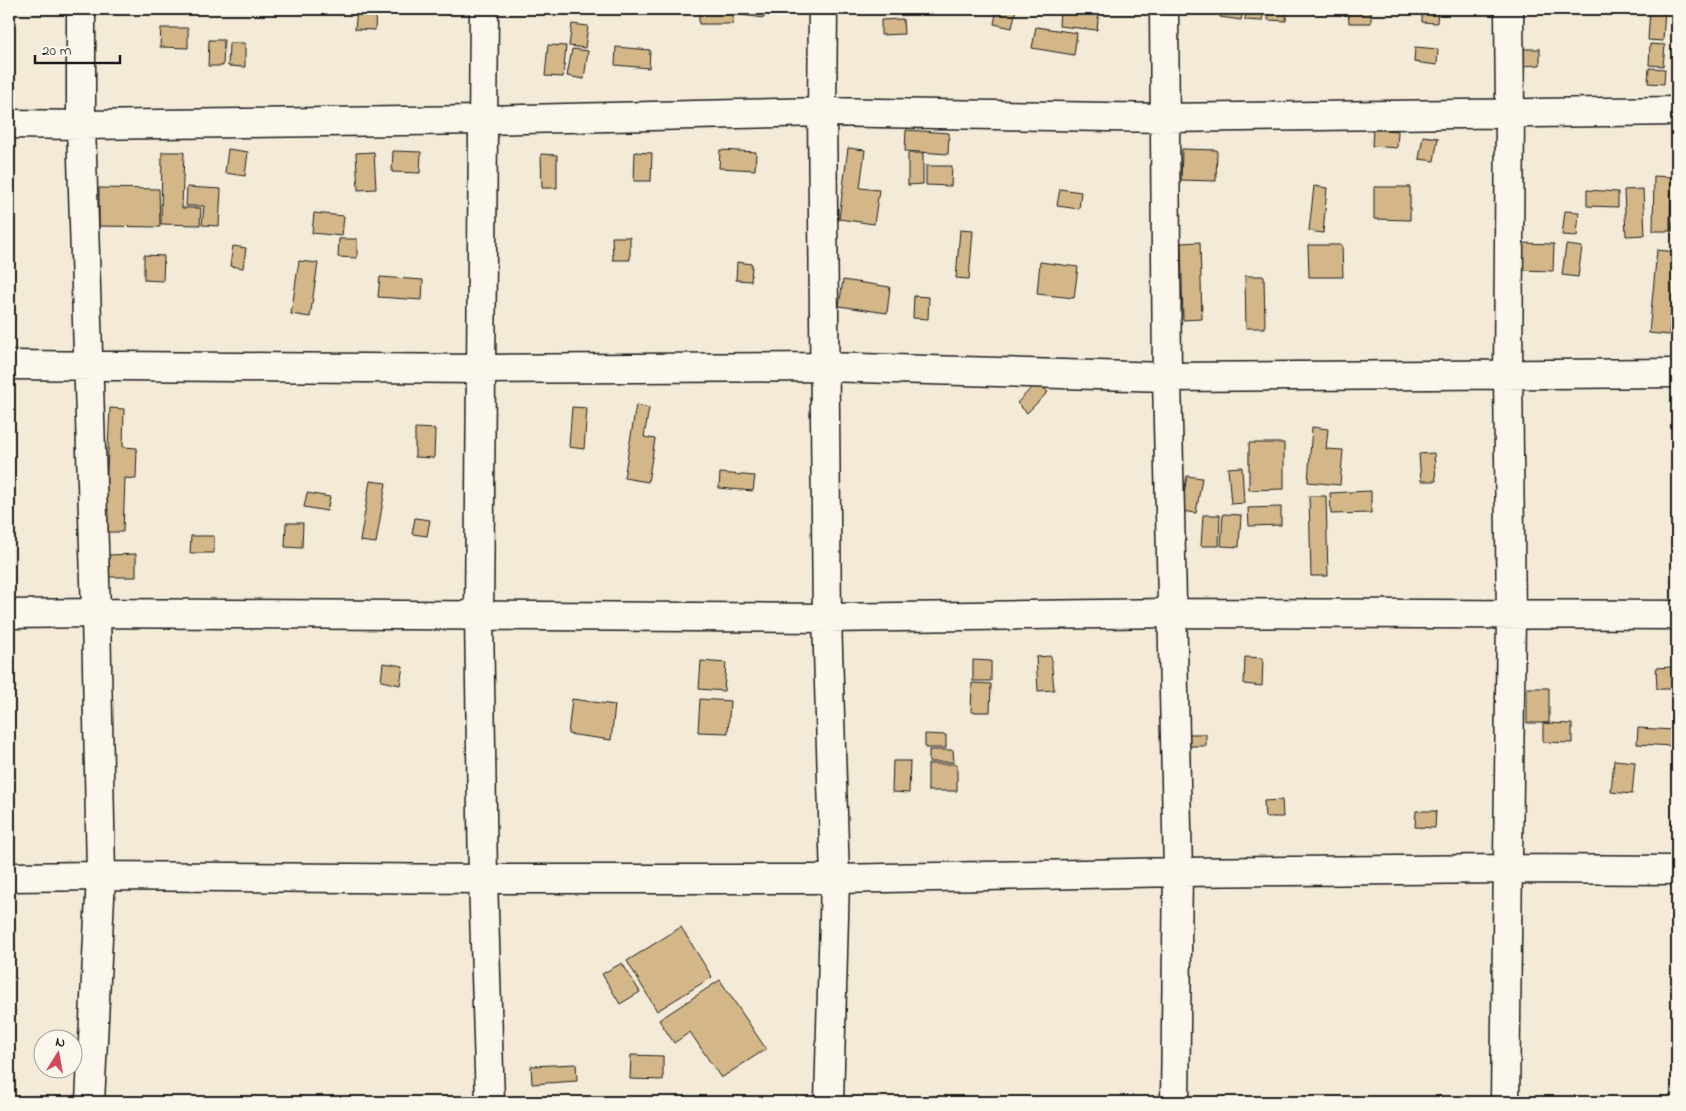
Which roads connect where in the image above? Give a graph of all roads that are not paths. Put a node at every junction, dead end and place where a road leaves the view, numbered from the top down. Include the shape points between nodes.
1 (81, 9) edge
2 (484, 9) edge
3 (823, 9) edge
4 (1164, 9) edge
5 (1509, 9) edge
6 (1677, 111) edge
7 (822, 112) junction
8 (1510, 112) junction
9 (1164, 118) junction
10 (484, 120) junction
11 (9, 124) edge
12 (81, 125) junction
13 (9, 365) edge
14 (89, 365) junction
15 (824, 367) junction
16 (480, 369) junction
17 (1677, 373) edge
18 (1508, 375) junction
19 (1167, 377) junction
20 (96, 613) junction
21 (1172, 613) junction
22 (9, 614) edge
23 (1511, 614) junction
24 (1677, 615) edge
25 (479, 616) junction
26 (827, 618) junction
27 (1507, 869) junction
28 (1677, 870) edge
29 (1178, 872) junction
30 (101, 876) junction
31 (9, 877) edge
32 (483, 879) junction
33 (835, 879) junction
34 (90, 1102) edge
35 (490, 1102) edge
36 (829, 1102) edge
37 (1175, 1102) edge
38 (1505, 1102) edge

1 - 12 street
2 - 10 street
3 - 7 street
4 - 9 street
5 - 8 street
6 - 8 street
7 - 9 street
7 - 10 street
7 - 15 street
8 - 9 street
8 - 18 street
9 - 19 street
10 - 12 street
10 - 16 street
11 - 12 street
12 - 14 street
13 - 14 street
14 - 16 street
14 - 20 street
15 - 16 street
15 - 19 street
15 - 26 street
16 - 25 street
17 - 18 street
18 - 19 street
18 - 23 street
19 - 21 street
20 - 22 street
20 - 25 street
20 - 30 street
21 - 23 street
21 - 26 street
21 - 29 street
23 - 24 street
23 - 27 street
25 - 26 street
25 - 32 street
26 - 33 street
27 - 28 street
27 - 29 street
27 - 38 street
29 - 33 street
29 - 37 street
30 - 31 street
30 - 32 street
30 - 34 street
32 - 33 street
32 - 35 street
33 - 36 street

